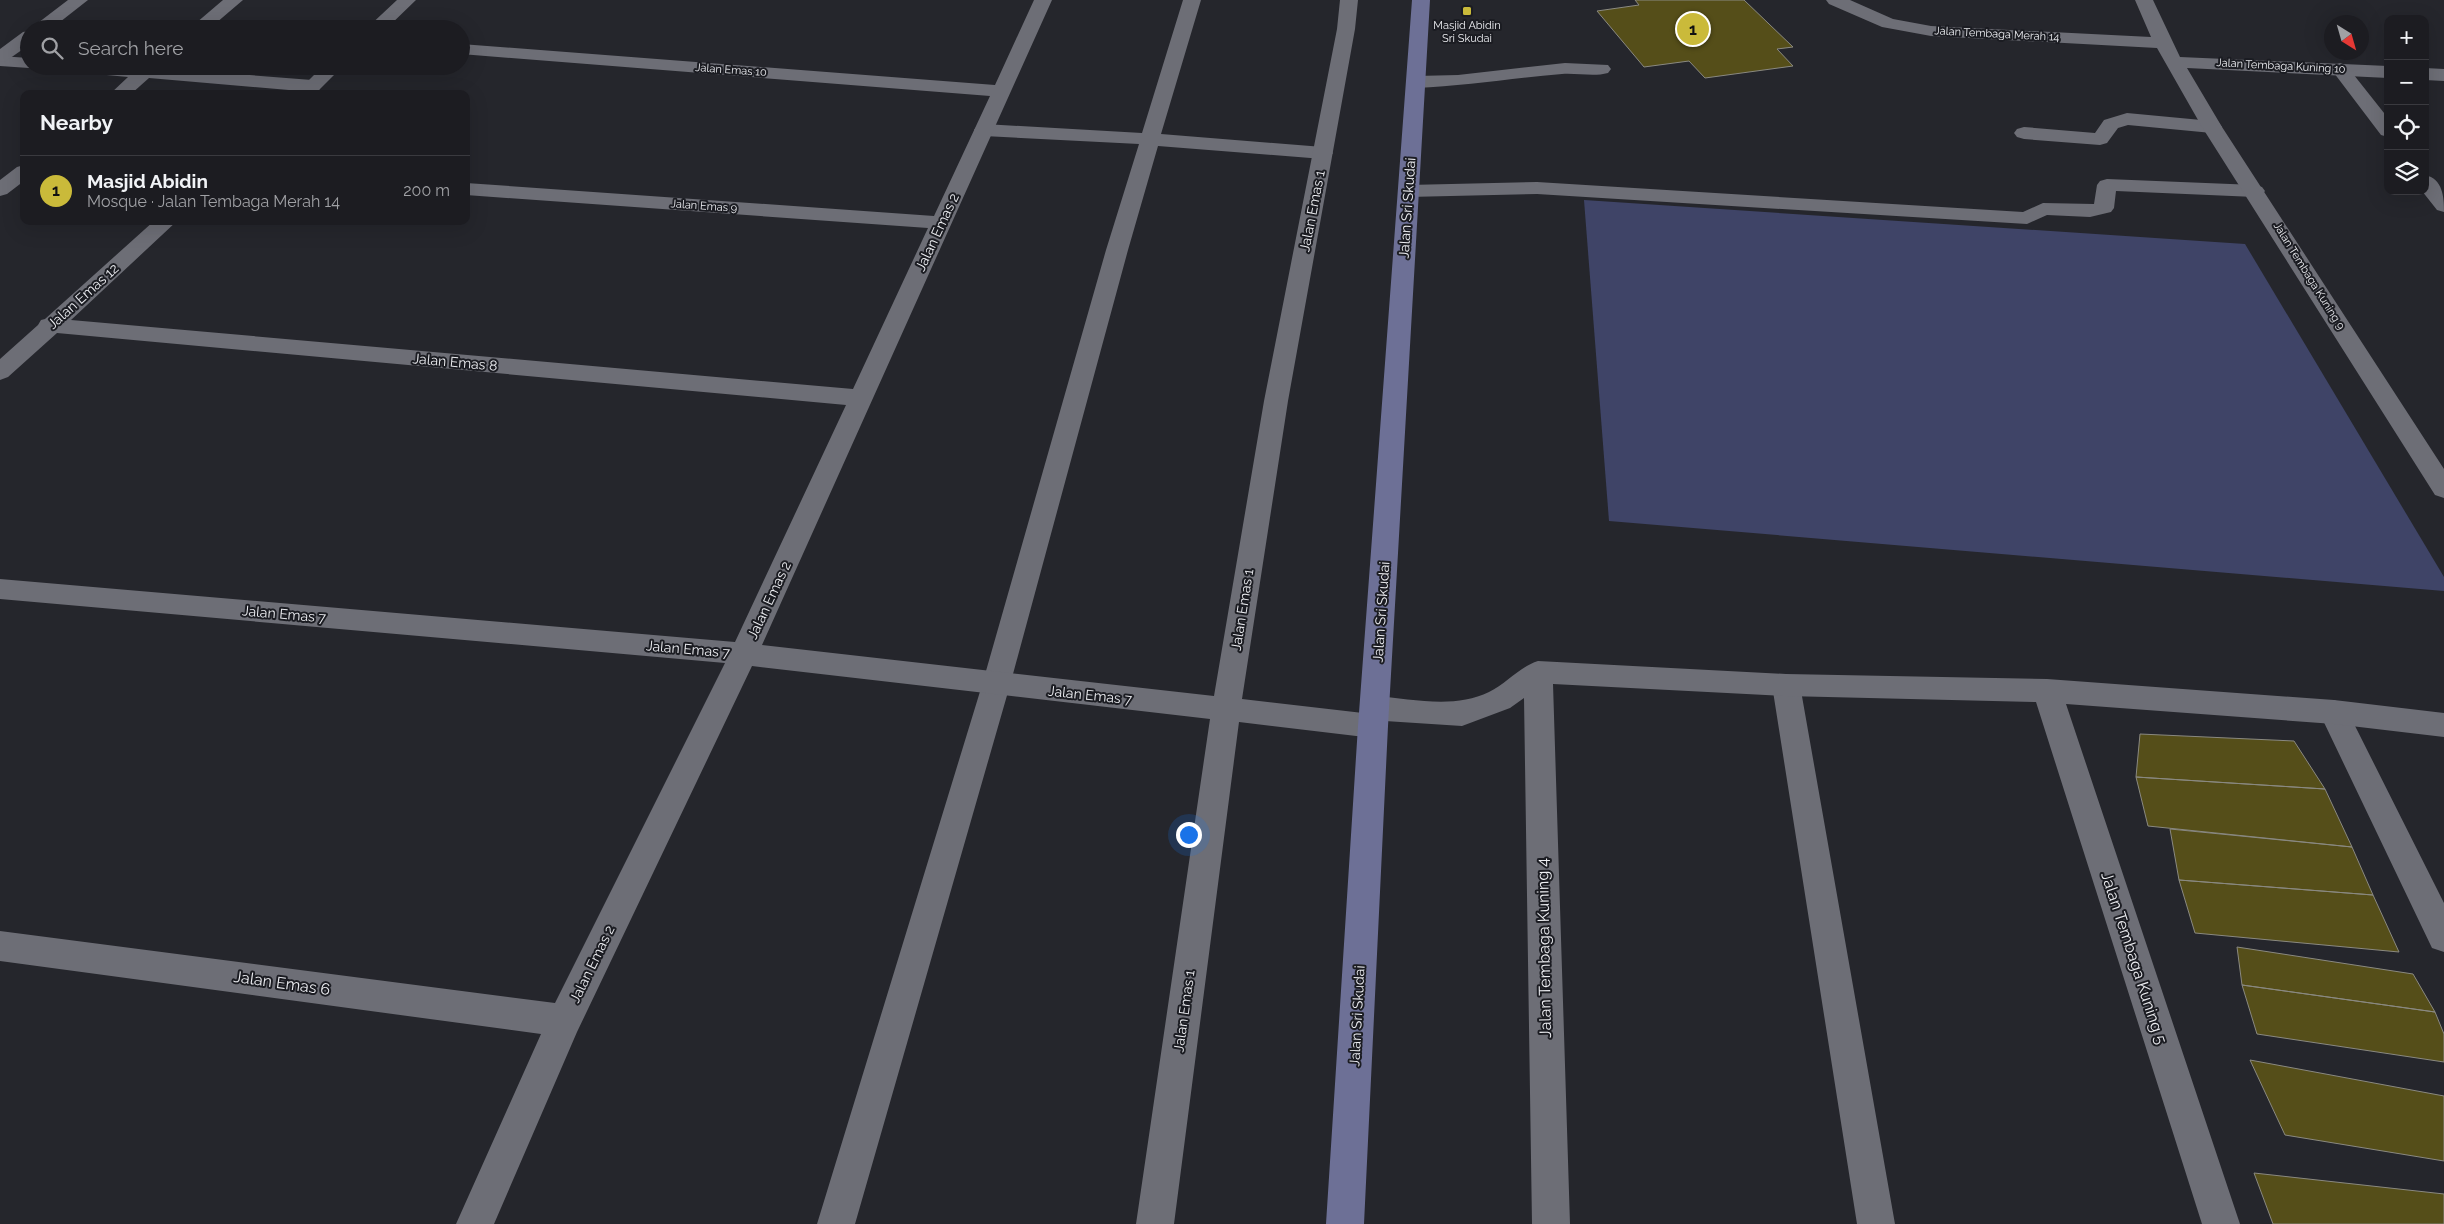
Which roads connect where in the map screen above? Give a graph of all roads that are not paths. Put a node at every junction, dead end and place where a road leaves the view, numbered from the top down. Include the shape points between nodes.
1 (80, 0) edge
2 (234, 0) edge
3 (406, 0) edge
4 (1043, 0) edge
5 (1192, 0) edge
6 (1349, 0) edge
7 (1422, 0) edge
8 (1835, 0) edge
9 (2144, 0) edge
10 (52, 20) edge
11 (209, 20) edge
12 (385, 20) edge
13 (20, 42) edge
14 (2163, 43) junction
15 (470, 50) edge
16 (0, 56) edge
17 (0, 61) edge
18 (20, 62) edge
19 (2175, 62) junction
20 (1602, 69) dead end
21 (2340, 69) junction
22 (2384, 72) edge
23 (2429, 74) edge
24 (2444, 74) edge
25 (143, 75) edge
26 (189, 75) edge
27 (324, 75) edge
28 (1416, 82) junction
29 (124, 90) edge
30 (308, 90) edge
31 (1002, 91) junction
32 (2212, 127) junction
33 (2384, 127) edge
34 (984, 130) junction
35 (2024, 132) dead end
36 (1150, 139) junction
37 (1322, 153) junction
38 (20, 174) edge
39 (2429, 186) edge
40 (470, 189) edge
41 (0, 190) edge
42 (1408, 191) junction
43 (2255, 191) junction
44 (2444, 206) edge
45 (941, 223) junction
46 (163, 225) edge
47 (49, 326) junction
48 (0, 372) edge
49 (861, 398) junction
50 (2444, 489) edge
51 (0, 589) edge
52 (744, 654) junction
53 (1538, 672) junction
54 (996, 685) junction
55 (1786, 685) junction
56 (2047, 691) junction
57 (1226, 709) junction
58 (2334, 712) junction
59 (1374, 717) junction
60 (2444, 725) edge
61 (2444, 937) edge
62 (0, 946) edge
63 (564, 1021) junction
64 (475, 1224) edge
65 (836, 1224) edge
66 (1155, 1224) edge
67 (1345, 1224) edge
68 (1551, 1224) edge
69 (1876, 1224) edge
70 (2221, 1224) edge

1 - 10 street
2 - 11 street
3 - 12 street
4 - 31 street, Jalan Emas 2
5 - 36 street
6 - 37 street, Jalan Emas 1
7 - 28 street, Jalan Sri Skudai
8 - 14 street, Jalan Tembaga Merah 14 via 1888,23 1931,31
9 - 14 street, Jalan Tembaga Kuning 9
13 - 16 street
14 - 19 street, Jalan Tembaga Kuning 9
15 - 31 street, Jalan Emas 10
17 - 18 street
19 - 21 street, Jalan Tembaga Kuning 10
19 - 32 street, Jalan Tembaga Kuning 9
20 - 28 street via 1565,68 1458,81
21 - 22 street, Jalan Tembaga Kuning 10
21 - 33 street
23 - 24 street
25 - 29 street
26 - 30 street
27 - 30 street
28 - 42 street, Jalan Sri Skudai
31 - 34 street, Jalan Emas 2
32 - 35 street via 2127,119 2111,124 2100,139
32 - 43 street, Jalan Tembaga Kuning 9
34 - 36 street
34 - 45 street, Jalan Emas 2
36 - 37 street
36 - 54 street
37 - 57 street, Jalan Emas 1 via 1276,401
38 - 41 street
39 - 44 street
40 - 45 street, Jalan Emas 9
42 - 43 street via 1537,188 2027,218 2043,209 2090,211 2104,208 2107,185
42 - 59 street, Jalan Sri Skudai
43 - 50 street, Jalan Tembaga Kuning 9
45 - 49 street, Jalan Emas 2
46 - 47 street, Jalan Emas 12
47 - 48 street, Jalan Emas 12
47 - 49 street, Jalan Emas 8
49 - 52 street, Jalan Emas 2
51 - 52 street, Jalan Emas 7
52 - 54 street, Jalan Emas 7
52 - 63 street, Jalan Emas 2
53 - 55 street
53 - 59 street, Jalan Emas 7 via 1500,700 1462,714
53 - 68 street, Jalan Tembaga Kuning 4
54 - 57 street, Jalan Emas 7
54 - 65 street
55 - 56 street
55 - 69 street
56 - 58 street
56 - 70 street, Jalan Tembaga Kuning 5
57 - 59 street, Jalan Emas 7
57 - 66 street, Jalan Emas 1
58 - 60 street
58 - 61 street
59 - 67 street, Jalan Sri Skudai
62 - 63 street, Jalan Emas 6
63 - 64 street, Jalan Emas 2

